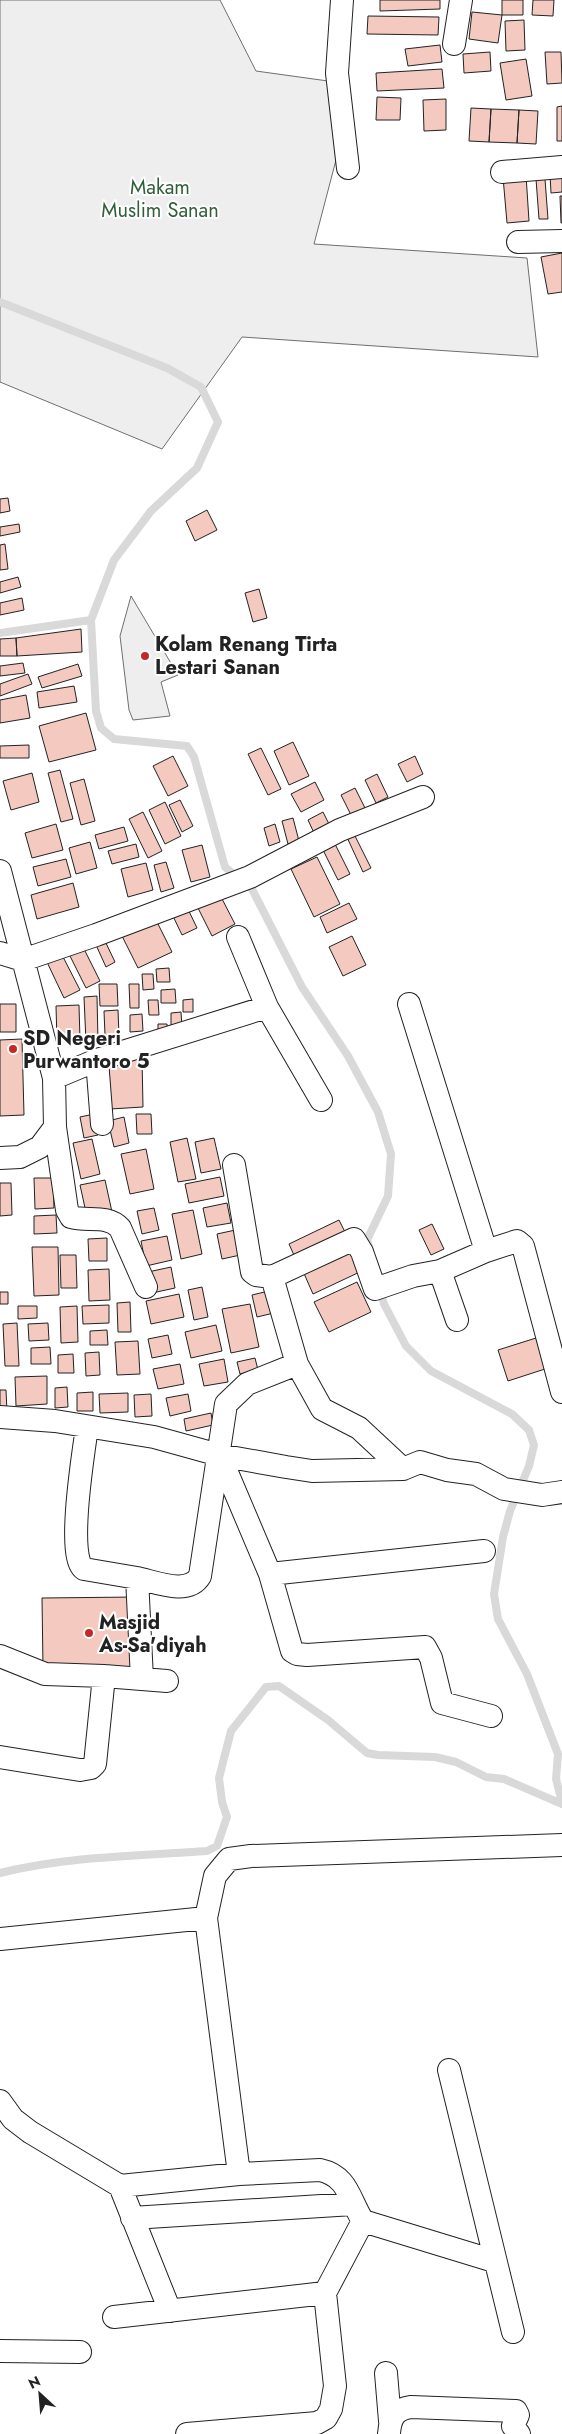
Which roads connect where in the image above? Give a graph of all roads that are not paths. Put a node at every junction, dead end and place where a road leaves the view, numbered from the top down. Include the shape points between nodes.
1 (342, 0) edge
2 (461, 0) edge
3 (454, 44) dead end
4 (562, 167) edge
5 (348, 168) dead end
6 (502, 172) dead end
7 (562, 241) edge
8 (518, 242) dead end
9 (423, 797) dead end
10 (0, 871) edge
11 (238, 937) dead end
12 (0, 952) edge
13 (23, 960) junction
14 (409, 1004) dead end
15 (268, 1007) junction
16 (97, 1060) junction
17 (54, 1078) junction
18 (321, 1100) dead end
19 (102, 1124) dead end
20 (55, 1127) junction
21 (0, 1158) edge
22 (234, 1166) dead end
23 (486, 1251) junction
24 (440, 1271) junction
25 (272, 1277) junction
26 (146, 1286) dead end
27 (457, 1320) dead end
28 (298, 1364) junction
29 (562, 1392) edge
30 (0, 1417) edge
31 (87, 1427) junction
32 (219, 1455) junction
33 (403, 1469) junction
34 (552, 1494) edge
35 (484, 1551) dead end
36 (270, 1574) junction
37 (137, 1578) junction
38 (0, 1656) edge
39 (104, 1676) junction
40 (142, 1679) junction
41 (167, 1681) dead end
42 (491, 1716) dead end
43 (0, 1757) edge
44 (562, 1845) edge
45 (206, 1918) junction
46 (0, 1939) edge
47 (449, 2070) dead end
48 (0, 2101) edge
49 (238, 2174) junction
50 (120, 2186) junction
51 (358, 2212) junction
52 (132, 2218) junction
53 (494, 2261) junction
54 (325, 2294) junction
55 (170, 2310) junction
56 (114, 2317) dead end
57 (513, 2332) dead end
58 (0, 2352) edge
59 (80, 2352) dead end
60 (386, 2373) dead end
61 (390, 2427) edge
62 (187, 2434) edge
63 (519, 2434) edge

1 - 5 street via 337,73
2 - 3 street
4 - 6 street
7 - 8 street
9 - 13 street via 340,830 229,886
10 - 13 street
11 - 15 street
12 - 13 street
13 - 17 street
14 - 23 street
15 - 16 street
15 - 18 street
16 - 17 street
16 - 19 street
17 - 20 street
20 - 21 street via 40,1147 20,1156
20 - 26 street via 67,1210 71,1217 116,1223
22 - 25 street via 252,1272
23 - 24 street
23 - 29 street via 516,1241 523,1246
24 - 25 street via 375,1289 354,1239
24 - 27 street
25 - 28 street
28 - 32 street via 247,1384 226,1404
28 - 33 street via 322,1409 358,1428
30 - 31 street
31 - 32 street via 154,1437
31 - 37 street via 76,1518 77,1559 84,1569
32 - 33 street via 312,1470
32 - 36 street
32 - 37 street via 200,1576 196,1583 188,1587
33 - 34 street via 420,1462 476,1474 504,1489
35 - 36 street
36 - 42 street via 292,1651 307,1655 424,1647 431,1658 442,1703
37 - 40 street
38 - 39 street via 45,1674
39 - 40 street
39 - 43 street via 95,1764 91,1768 80,1770
40 - 41 street
44 - 45 street via 251,1856 229,1860 215,1876
45 - 46 street
45 - 49 street
47 - 53 street
48 - 50 street via 13,2120
49 - 50 street
49 - 51 street via 320,2170 333,2173 345,2184
50 - 52 street
51 - 52 street
51 - 53 street
51 - 54 street
52 - 55 street
53 - 57 street
54 - 55 street
54 - 62 street via 335,2386 326,2418 317,2423
55 - 56 street
58 - 59 street
60 - 61 street
61 - 63 street via 394,2414 411,2407 516,2412 518,2415 513,2426

